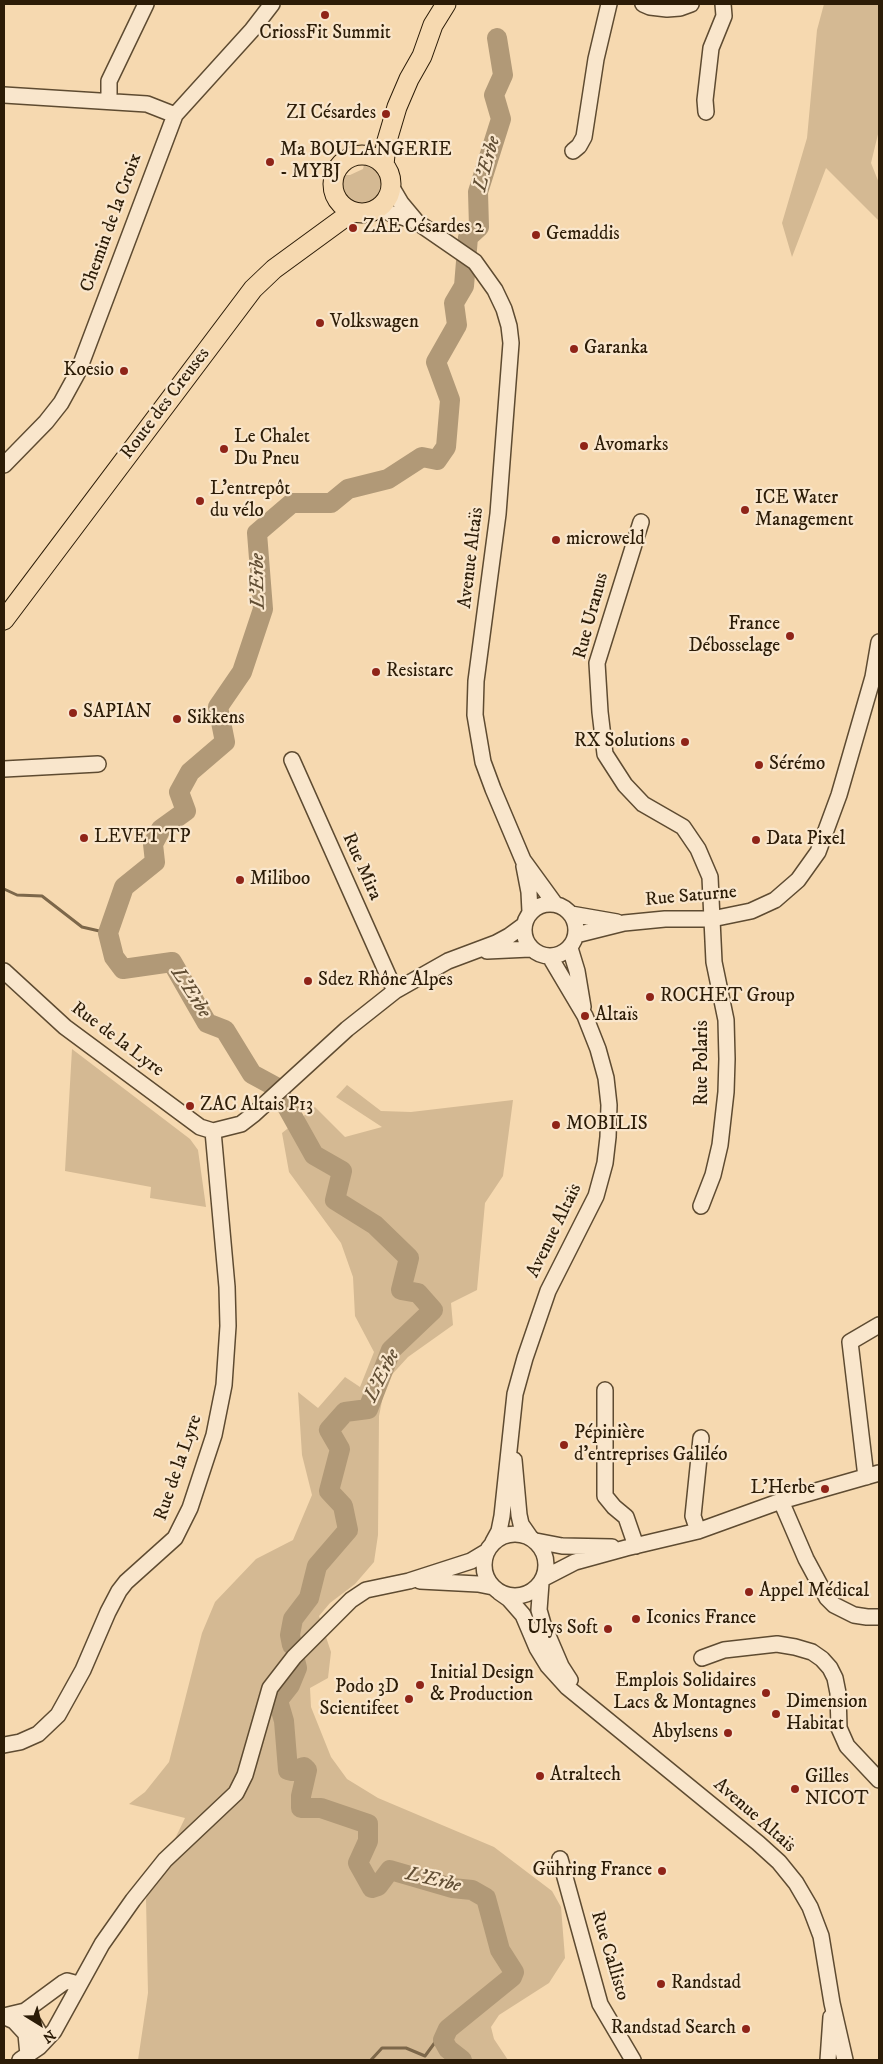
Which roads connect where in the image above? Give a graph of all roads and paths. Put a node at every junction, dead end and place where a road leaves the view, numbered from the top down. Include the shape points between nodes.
1 (146, 4) edge
2 (272, 4) edge
3 (446, 4) edge
4 (609, 4) edge
5 (642, 4) edge
6 (690, 4) edge
7 (723, 4) edge
8 (434, 25) junction
9 (4, 95) edge
10 (109, 101) junction
11 (706, 112) dead end
12 (175, 115) junction
13 (573, 151) dead end
14 (361, 154) junction
15 (384, 165) junction
16 (391, 186) junction
17 (334, 196) junction
18 (378, 209) junction
19 (352, 212) junction
20 (417, 222) junction
21 (253, 288) junction
22 (4, 465) edge
23 (641, 522) dead end
24 (4, 620) edge
25 (879, 642) edge
26 (292, 760) dead end
27 (98, 764) dead end
28 (4, 769) edge
29 (523, 860) junction
30 (555, 904) junction
31 (571, 914) junction
32 (527, 919) junction
33 (712, 919) junction
34 (624, 923) junction
35 (573, 942) junction
36 (530, 949) junction
37 (475, 951) junction
38 (550, 957) junction
39 (4, 971) edge
40 (395, 990) junction
41 (585, 1016) junction
42 (213, 1130) junction
43 (701, 1206) dead end
44 (879, 1325) edge
45 (605, 1390) dead end
46 (511, 1434) junction
47 (701, 1438) dead end
48 (873, 1475) edge
49 (781, 1502) junction
50 (698, 1532) junction
51 (533, 1539) junction
52 (490, 1547) junction
53 (631, 1547) junction
54 (409, 1581) junction
55 (542, 1581) junction
56 (496, 1590) junction
57 (879, 1617) edge
58 (702, 1658) dead end
59 (584, 1699) junction
60 (4, 1745) edge
61 (879, 1780) edge
62 (560, 1859) dead end
63 (78, 1984) junction
64 (832, 2003) junction
65 (9, 2016) edge
66 (41, 2045) junction
67 (24, 2058) edge
68 (633, 2060) edge
69 (828, 2060) edge
70 (845, 2060) edge

1 - 10 street via 110,81
2 - 12 street, Chemin de la Croix
3 - 8 main road
4 - 13 street via 596,59 584,137
5 - 6 street via 667,9
7 - 11 street via 724,16 709,57
8 - 14 main road via 401,77 377,134
8 - 15 main road via 397,107 386,144
9 - 10 street
10 - 12 street via 146,104
12 - 22 street, Chemin de la Croix via 78,372 46,422
14 - 15 main road via 374,157
14 - 17 main road via 350,157 335,170 332,178
15 - 16 main road
16 - 18 main road via 387,199
16 - 20 street
17 - 19 main road
17 - 21 main road via 323,219 269,266
18 - 19 main road via 366,214
18 - 20 street
19 - 21 main road, Route des Creuses
20 - 29 street, Avenue Altaïs via 475,262 495,290 510,326 498,514 476,681 475,715 492,789
21 - 24 main road, Route des Creuses
23 - 33 street, Rue Uranus via 597,663 606,754 625,785 643,804 683,828 698,849 710,876
25 - 33 street, Rue Saturne via 873,677 839,795 818,852 798,880 775,900 751,911
26 - 40 street, Rue Mira
27 - 28 street
29 - 30 street, Avenue Altaïs
29 - 32 street, Avenue Altaïs via 529,892
30 - 31 street
30 - 32 street via 546,904
31 - 34 street, Rue Saturne
31 - 35 street via 575,922
32 - 36 street via 523,934
32 - 37 street via 509,936
33 - 34 street, Rue Saturne
33 - 43 street, Rue Polaris via 714,962 726,1020 726,1084 720,1144
34 - 35 street, Rue Saturne
35 - 38 street via 563,954
35 - 41 street, Avenue Altaïs
36 - 37 street
36 - 38 street
37 - 40 street via 448,961
38 - 41 street, Avenue Altaïs
39 - 42 street, Rue de la Lyre via 65,1027 200,1127
40 - 42 street via 346,1028 241,1124
41 - 46 street, Avenue Altaïs via 606,1078 609,1105 605,1163 596,1196 560,1265 536,1322 516,1394
42 - 60 street, Rue de la Lyre via 228,1326 224,1385 214,1435 190,1508 175,1538 119,1591 84,1670 58,1715 38,1734
44 - 48 street via 850,1342
45 - 53 street via 605,1496 626,1517
46 - 51 street, Avenue Altaïs via 519,1515
46 - 52 street, Avenue Altaïs via 502,1516 499,1531
47 - 50 street via 693,1516
48 - 49 street
49 - 50 street
49 - 57 street via 827,1598 854,1615
50 - 53 street
51 - 52 street via 511,1534 501,1537
51 - 53 street via 562,1546
51 - 55 street via 546,1558
52 - 54 street via 471,1561
52 - 56 street via 484,1571
53 - 55 street via 575,1562
54 - 56 street via 478,1584
54 - 63 street via 366,1590 351,1600 280,1674 270,1688 245,1775 236,1793 165,1860 116,1923
55 - 56 street via 522,1596 510,1596
55 - 59 street, Avenue Altaïs via 539,1610 543,1624 561,1666
56 - 59 street, Avenue Altaïs via 523,1615 548,1666 567,1687
58 - 61 street via 724,1650 777,1644 812,1652 830,1668 835,1678 839,1728 847,1746
59 - 64 street, Avenue Altaïs via 779,1862 810,1907 825,1950
62 - 68 street, Rue Callisto via 600,2004
63 - 65 street via 67,1981 31,2007
63 - 66 street via 54,2031
64 - 69 street, Avenue Altaïs
64 - 70 street, Avenue Altaïs
65 - 66 street via 27,2017 40,2034
65 - 67 street via 26,2034
66 - 67 street

